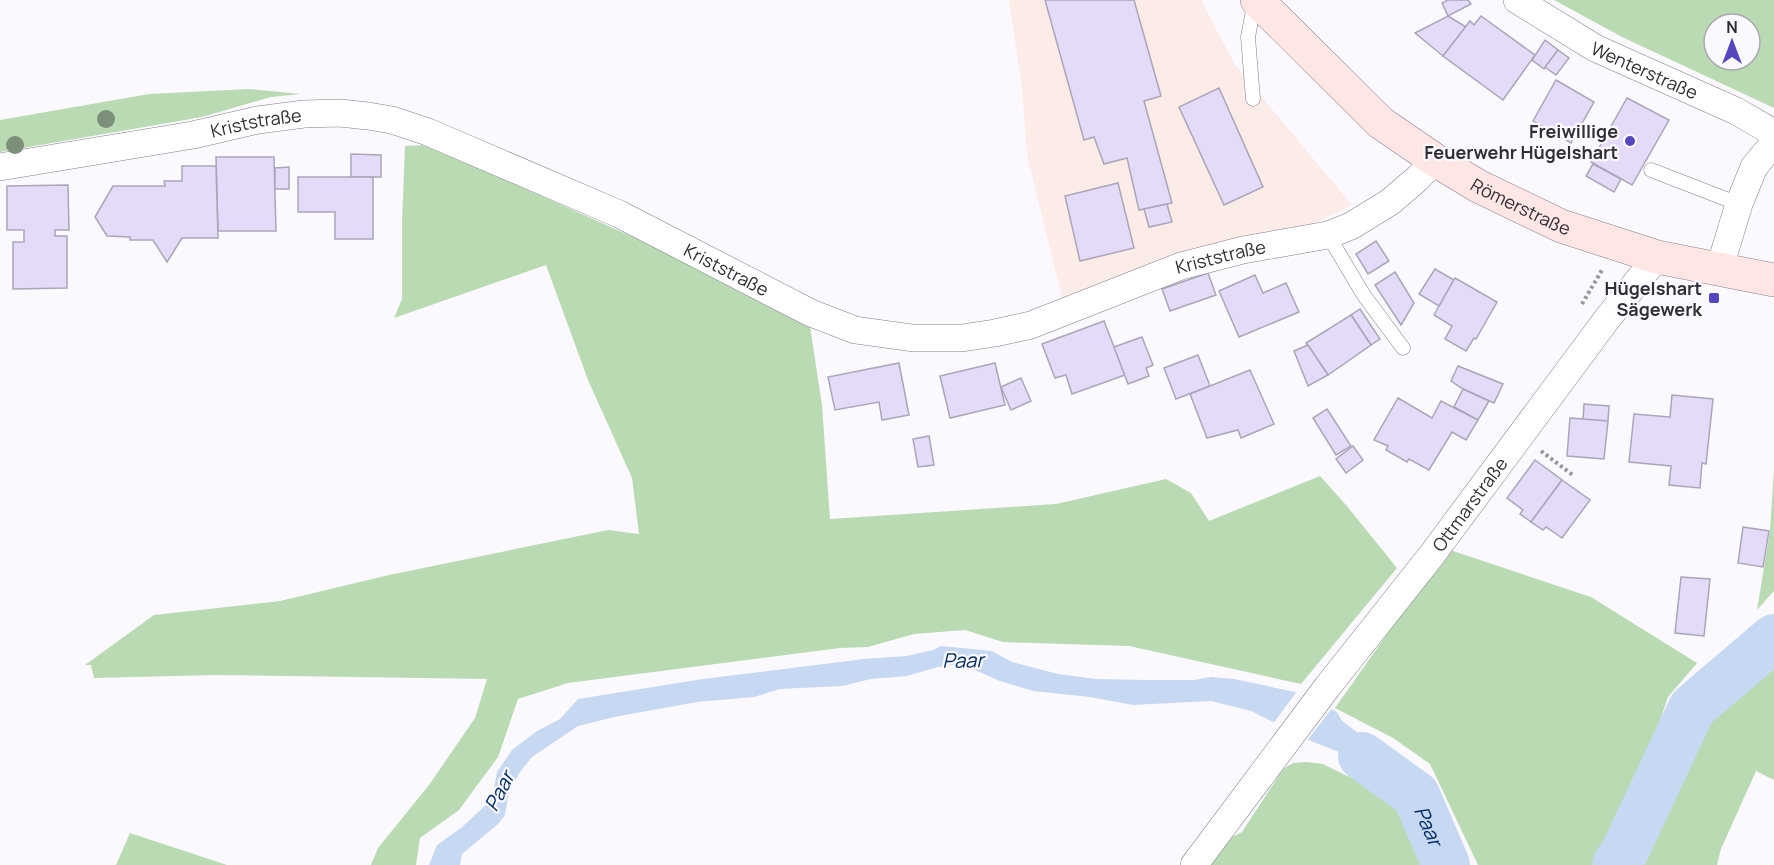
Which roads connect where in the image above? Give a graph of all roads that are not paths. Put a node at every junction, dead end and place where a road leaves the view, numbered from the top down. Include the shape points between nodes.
1 (1256, 0) edge
2 (1517, 0) edge
3 (1253, 99) dead end
4 (1774, 133) edge
5 (1774, 143) edge
6 (1435, 160) junction
7 (0, 167) edge
8 (1651, 170) dead end
9 (1739, 204) junction
10 (1328, 235) junction
11 (1657, 257) junction
12 (1719, 270) junction
13 (1774, 280) edge
14 (1403, 348) dead end
15 (1194, 865) edge

1 - 3 lane via 1248,37
1 - 6 main road, Römerstraße via 1381,123
2 - 4 street, Wenterstraße via 1595,48 1736,111
5 - 9 street via 1754,167
6 - 10 street, Kriststraße via 1390,202
6 - 11 main road, Römerstraße via 1478,186 1561,226
7 - 10 street, Kriststraße via 304,114 340,113 392,120 608,210 811,312 855,330 913,338 962,338 1031,325 1181,266
8 - 9 lane
9 - 12 street
10 - 14 lane via 1363,294
11 - 12 main road, Römerstraße
11 - 15 street, Ottmarstraße
12 - 13 main road, Römerstraße

